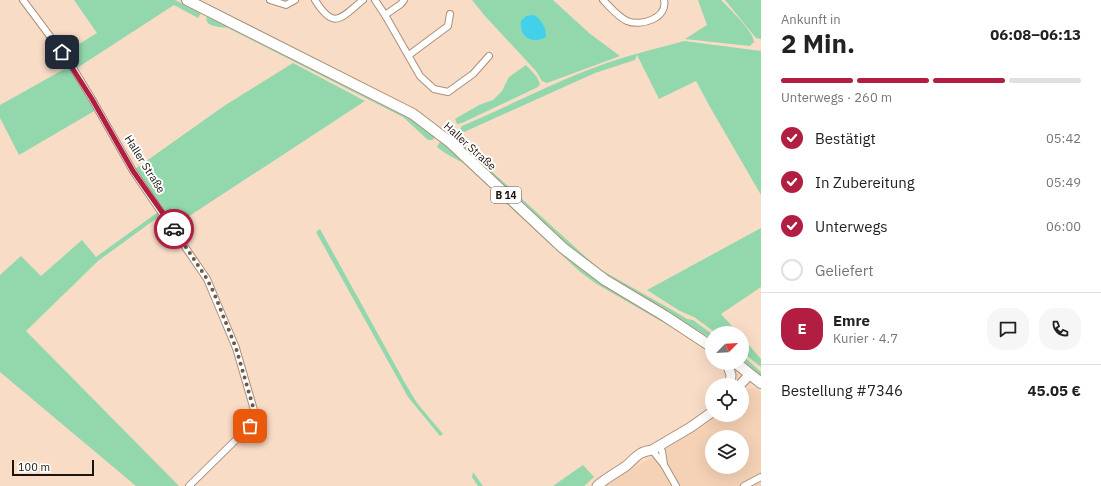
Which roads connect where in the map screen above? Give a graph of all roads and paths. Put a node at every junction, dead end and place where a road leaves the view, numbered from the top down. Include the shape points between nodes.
1 (24, 0) edge
2 (187, 0) edge
3 (270, 0) edge
4 (295, 0) edge
5 (315, 0) edge
6 (363, 0) edge
7 (374, 0) edge
8 (404, 0) edge
9 (603, 0) edge
10 (664, 0) edge
11 (450, 14) dead end
12 (385, 15) junction
13 (409, 55) junction
14 (489, 56) dead end
15 (705, 342) edge
16 (745, 370) edge
17 (750, 374) junction
18 (746, 378) edge
19 (761, 383) edge
20 (705, 412) edge
21 (705, 417) edge
22 (691, 427) junction
23 (655, 448) junction
24 (761, 477) edge
25 (189, 486) edge
26 (597, 486) edge
27 (676, 486) edge
28 (744, 486) edge

1 - 25 street, Haller Straße via 70,63 133,171 207,279 236,348 254,410 254,420
2 - 15 main road, Haller Straße / B 14 via 413,114 451,143 563,248 606,280
3 - 4 street via 286,5
5 - 6 street via 324,13 334,19 340,19
7 - 12 street
8 - 12 street
9 - 10 street via 627,21 638,24 658,17 665,4
11 - 13 street via 448,26
12 - 13 street
13 - 14 street via 420,76 434,89 448,92 472,74
16 - 17 main road
17 - 18 main road
17 - 19 main road
20 - 22 main road
21 - 22 main road
22 - 23 main road
23 - 26 main road via 647,456 627,465
23 - 27 street via 662,450 664,465
24 - 28 street

